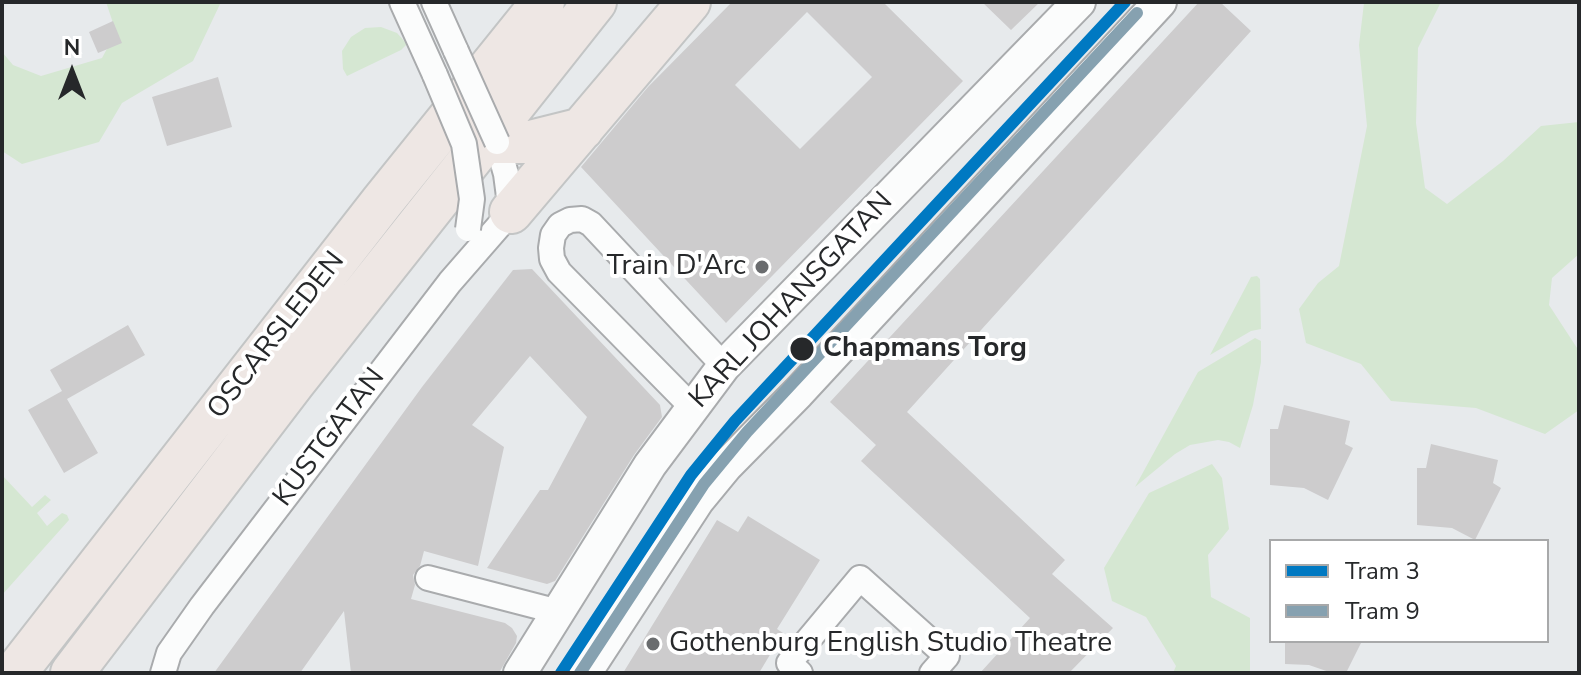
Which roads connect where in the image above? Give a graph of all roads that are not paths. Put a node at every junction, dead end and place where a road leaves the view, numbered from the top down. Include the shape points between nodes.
1 (402, 2) edge
2 (434, 2) edge
3 (543, 2) edge
4 (595, 2) edge
5 (689, 2) edge
6 (1079, 2) edge
7 (1160, 2) edge
8 (455, 119) junction
9 (563, 134) junction
10 (497, 142) junction
11 (509, 198) junction
12 (450, 282) junction
13 (724, 366) junction
14 (692, 407) junction
15 (428, 578) dead end
16 (559, 612) junction
17 (791, 670) edge
18 (15, 673) edge
19 (72, 673) edge
20 (163, 673) edge
21 (520, 673) edge
22 (585, 673) edge
23 (932, 673) edge

1 - 8 street, bridge
2 - 10 street, bridge
3 - 18 highway, OSCARSLEDEN
4 - 19 highway, OSCARSLEDEN
5 - 9 highway
6 - 13 street, KARL JOHANSGATAN
7 - 22 street via 726,466 698,500
8 - 10 street
8 - 12 street, bridge via 472,199
9 - 10 highway
9 - 11 highway
10 - 11 street
11 - 12 street, KUSTGATAN
12 - 20 street, KUSTGATAN via 195,615 169,653
13 - 14 street, KARL JOHANSGATAN
13 - 14 street via 591,224 582,219 560,225 551,248 559,272
14 - 16 street, KARL JOHANSGATAN
15 - 16 street
16 - 21 street, KARL JOHANSGATAN
17 - 23 street via 860,578 947,656

